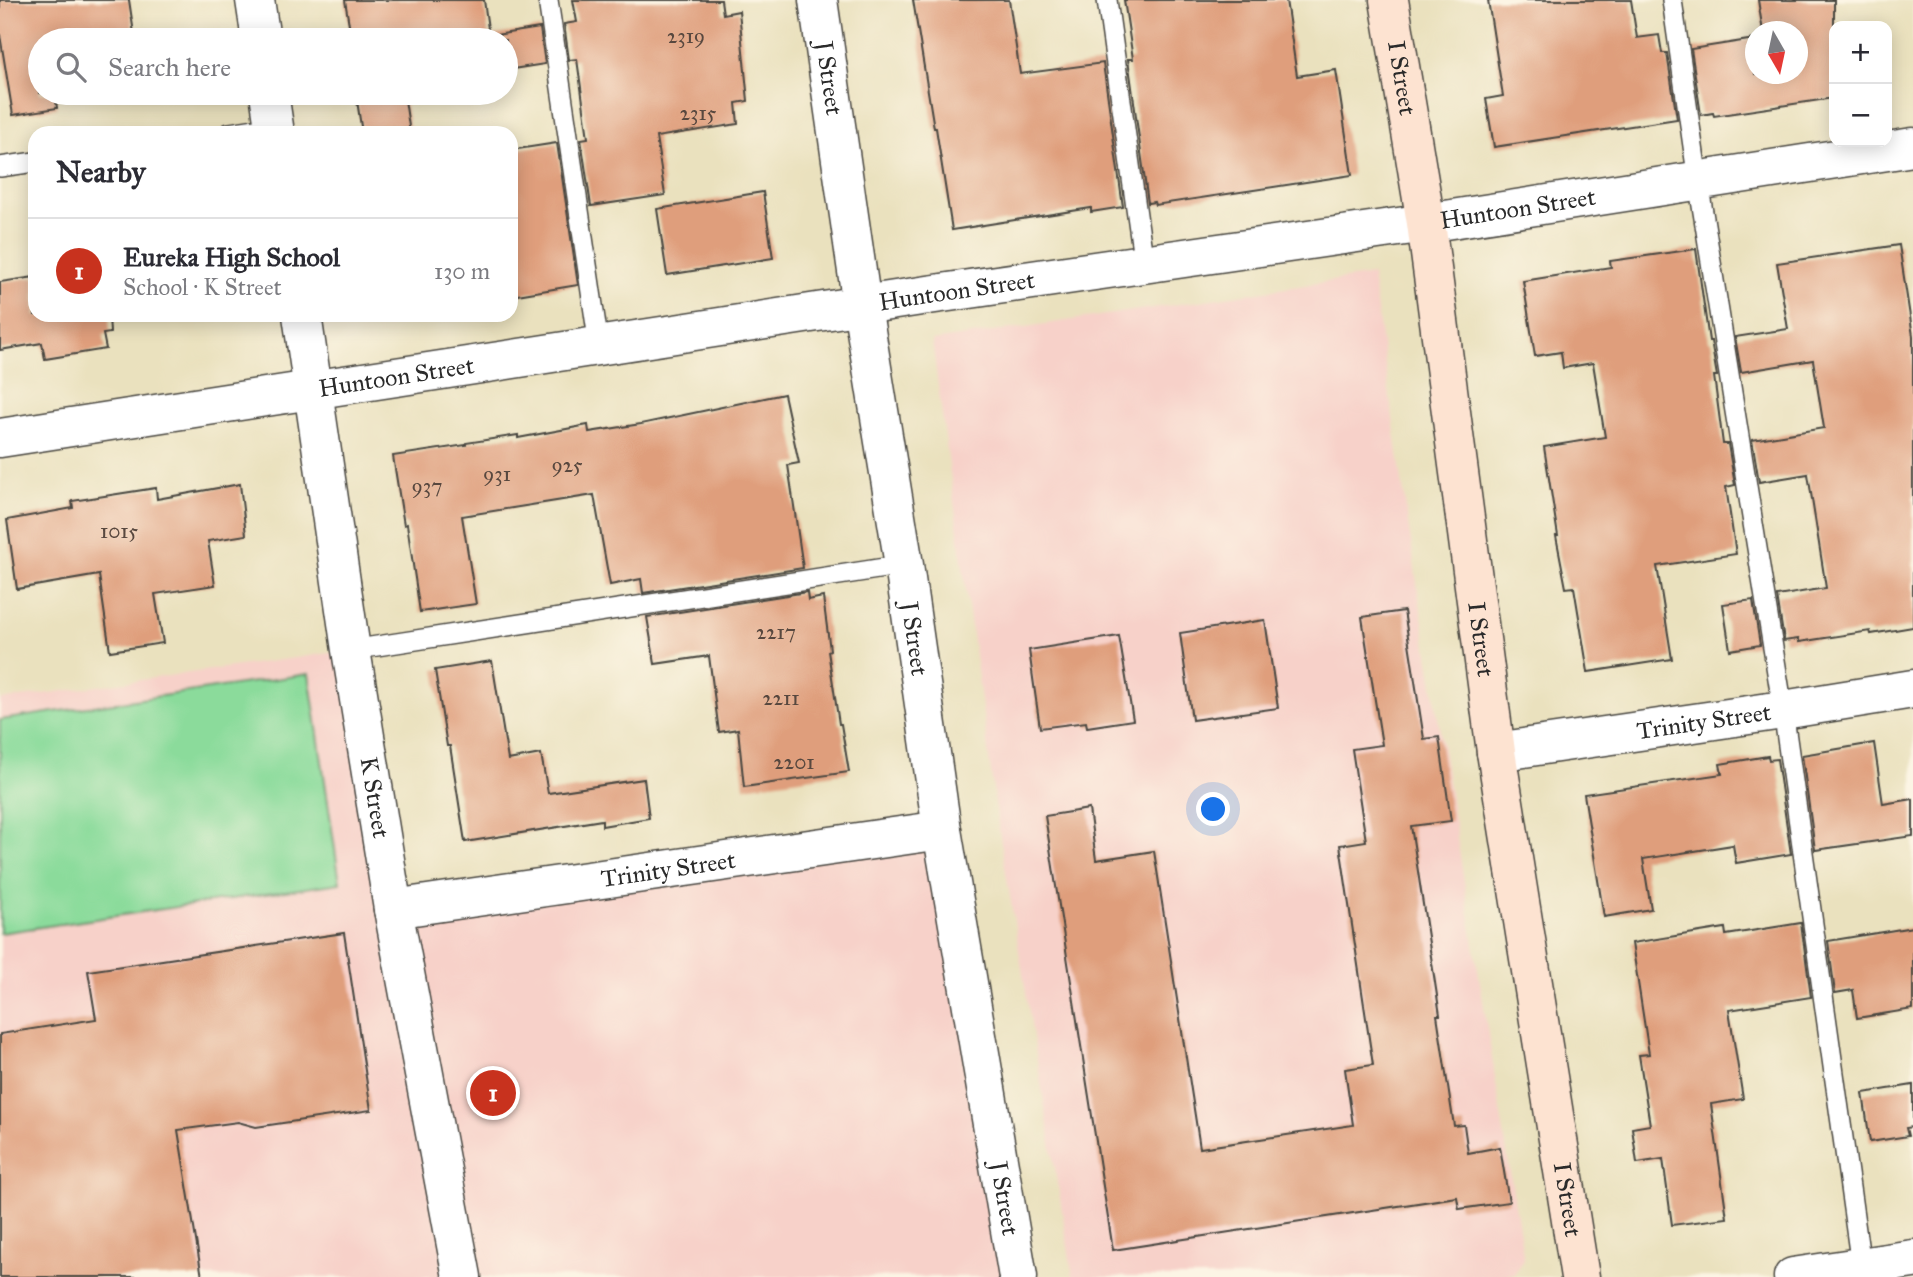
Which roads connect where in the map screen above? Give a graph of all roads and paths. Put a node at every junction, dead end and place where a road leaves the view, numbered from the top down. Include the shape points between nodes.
1 (255, 0) edge
2 (548, 0) edge
3 (818, 0) edge
4 (1107, 0) edge
5 (1390, 0) edge
6 (1672, 0) edge
7 (259, 28) edge
8 (273, 117) edge
9 (248, 126) edge
10 (1913, 147) edge
11 (28, 163) edge
12 (0, 167) edge
13 (1698, 181) junction
14 (1426, 223) junction
15 (1144, 265) junction
16 (862, 306) junction
17 (303, 322) edge
18 (599, 346) junction
19 (313, 391) junction
20 (0, 438) edge
21 (904, 565) junction
22 (351, 650) junction
23 (1913, 689) edge
24 (1783, 710) junction
25 (1496, 752) junction
26 (942, 830) junction
27 (393, 909) junction
28 (1913, 1259) edge
29 (1862, 1272) edge
30 (462, 1277) edge
31 (1018, 1277) edge
32 (1580, 1277) edge
33 (1793, 1277) edge

1 - 7 street
2 - 18 lane
3 - 16 street, J Street
4 - 15 lane
5 - 14 main road, I Street
6 - 13 lane
8 - 9 lane
10 - 13 street, Huntoon Street
11 - 12 lane
13 - 14 street, Huntoon Street
13 - 24 lane
14 - 15 street, Huntoon Street
14 - 25 main road, I Street
15 - 16 street, Huntoon Street
16 - 18 street, Huntoon Street
16 - 21 street, J Street
17 - 19 street, K Street
18 - 19 street, Huntoon Street
19 - 20 street, Huntoon Street
19 - 22 street, K Street
21 - 22 lane
21 - 26 street, J Street
22 - 27 street, K Street
23 - 24 street, Trinity Street
24 - 25 street, Trinity Street
24 - 29 lane
25 - 32 main road, I Street
26 - 27 street, Trinity Street
26 - 31 street, J Street
27 - 30 street, K Street
28 - 29 street
29 - 33 street

